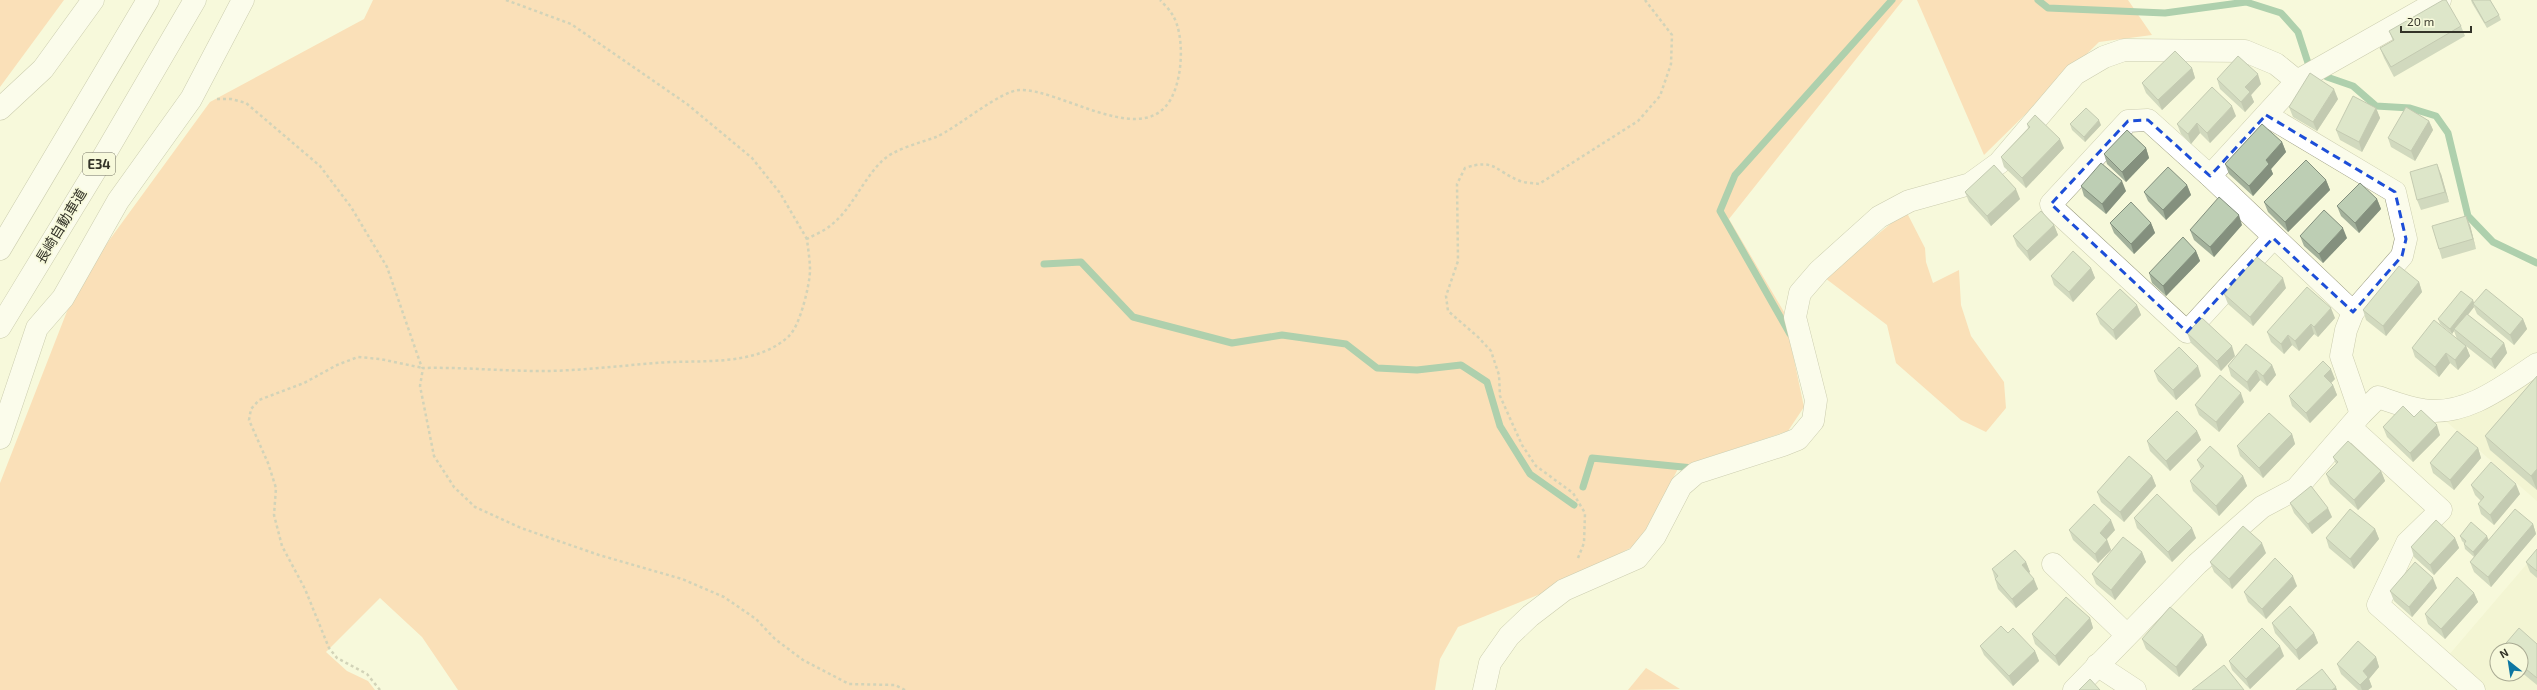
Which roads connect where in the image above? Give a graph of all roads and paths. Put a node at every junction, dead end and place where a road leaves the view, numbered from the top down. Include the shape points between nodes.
1 (93, 0) edge
2 (148, 0) edge
3 (195, 0) edge
4 (243, 0) edge
5 (506, 0) edge
6 (1160, 0) edge
7 (1645, 0) edge
8 (2440, 0) edge
9 (2297, 81) junction
10 (191, 99) junction
11 (0, 109) edge
12 (2266, 115) junction
13 (2210, 176) junction
14 (2273, 238) junction
15 (807, 240) junction
16 (0, 249) edge
17 (2353, 312) junction
18 (0, 327) edge
19 (2537, 364) edge
20 (423, 368) junction
21 (2355, 420) junction
22 (0, 438) edge
23 (2053, 564) dead end
24 (1564, 590) junction
25 (2128, 635) junction
26 (2097, 665) junction
27 (380, 690) edge
28 (905, 690) edge
29 (1484, 690) edge
30 (2074, 690) edge
31 (2135, 690) edge
32 (2474, 690) edge

1 - 11 main road via 42,69
2 - 16 main road, E34
3 - 18 main road, 長崎自動車道 / E34
4 - 10 main road
5 - 15 path via 571,24 686,104 752,158 780,193
6 - 15 path via 1172,14 1182,44 1176,88 1166,107 1147,118 1124,119 1057,98 1019,90 994,101 936,136 916,143 882,161 831,226
7 - 24 path via 1672,35 1671,64 1660,96 1638,120 1539,184 1520,181 1502,169 1481,162 1465,168 1457,184 1458,261 1446,296 1448,311 1491,351 1499,375 1500,396 1522,445 1536,466 1573,494 1585,512 1584,543
8 - 9 main road
9 - 12 main road
9 - 24 main road via 2276,64 2245,51 2124,50 2104,57 2075,74 1999,163 1970,184 1909,201 1879,217 1819,271 1800,293 1794,317 1816,400 1813,421 1798,439 1696,473 1681,486 1655,536 1637,558
10 - 20 path via 231,99 246,103 320,166 351,207 387,267
10 - 22 main road via 118,201 63,298 37,328
12 - 13 main road
12 - 17 main road via 2394,192 2406,239 2402,256
13 - 14 main road
13 - 14 main road via 2148,120 2128,121 2051,204 2187,332
14 - 17 main road
15 - 20 path via 810,271 800,315 791,335 772,348 747,356 715,361 656,363 601,369 540,371
17 - 21 main road via 2346,330 2341,356
19 - 21 main road via 2497,390 2461,408 2423,410 2378,397
20 - 27 path via 358,357 336,365 304,383 259,400 251,408 249,420 276,488 274,514 282,546 305,589 329,648 337,658 367,674
20 - 28 path via 420,386 434,456 454,487 475,507 521,528 599,555 675,577 724,597 756,619 775,639 803,660 849,684 896,685
21 - 25 main road via 2296,489 2262,507 2197,564
21 - 32 main road via 2441,510 2407,543 2378,605
23 - 25 main road
24 - 29 main road via 1509,636 1490,663
25 - 26 main road
26 - 30 main road
26 - 31 main road

